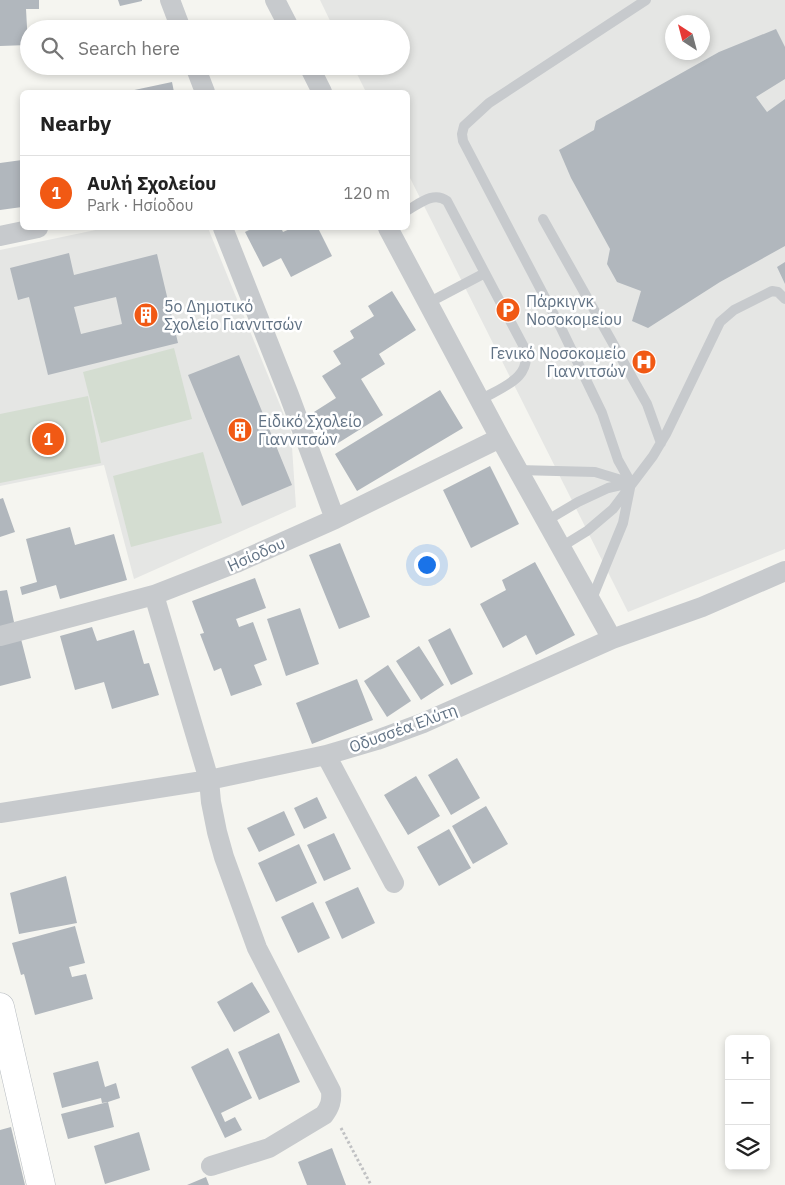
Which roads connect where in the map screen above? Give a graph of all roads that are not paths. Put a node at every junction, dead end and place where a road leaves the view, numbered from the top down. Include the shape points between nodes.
1 (170, 0) edge
2 (275, 0) edge
3 (646, 0) edge
4 (178, 20) edge
5 (285, 20) edge
6 (198, 75) edge
7 (314, 75) edge
8 (204, 90) edge
9 (321, 90) edge
10 (410, 209) edge
11 (543, 219) dead end
12 (28, 230) edge
13 (224, 230) edge
14 (389, 230) edge
15 (0, 236) edge
16 (485, 273) junction
17 (785, 299) edge
18 (428, 303) junction
19 (480, 400) junction
20 (500, 438) junction
21 (661, 444) junction
22 (518, 470) junction
23 (631, 483) junction
24 (335, 519) junction
25 (546, 521) junction
26 (561, 547) junction
27 (785, 570) edge
28 (154, 596) junction
29 (591, 602) junction
30 (0, 636) edge
31 (612, 639) junction
32 (326, 755) junction
33 (208, 780) junction
34 (0, 813) edge
35 (394, 883) dead end
36 (0, 1007) edge
37 (211, 1166) dead end
38 (41, 1185) edge

1 - 4 street
2 - 5 street
3 - 23 lane via 489,103 464,126 462,134 574,355 602,413 618,460
6 - 8 street
7 - 9 street
10 - 16 lane via 433,196 447,200
11 - 21 lane via 647,404
12 - 15 street
13 - 24 street
14 - 18 street
16 - 18 lane
16 - 19 lane via 524,348 526,364 519,377
17 - 21 lane via 772,291 734,310 720,322
18 - 19 street
19 - 20 street
20 - 22 street
20 - 24 street, Ησίοδου
21 - 23 lane
22 - 23 lane via 595,472
22 - 25 street
23 - 25 lane via 608,488
23 - 26 lane via 612,509 587,531
23 - 29 lane via 622,523
24 - 28 street, Ησίοδου
25 - 26 street
26 - 29 street
27 - 31 street, Οδυσσέα Ελύτη via 702,607
28 - 30 street, Ησίοδου
28 - 33 street
29 - 31 street
31 - 32 street, Οδυσσέα Ελύτη via 423,723
32 - 33 street, Οδυσσέα Ελύτη
32 - 35 street
33 - 34 street, Οδυσσέα Ελύτη
33 - 37 street via 216,832 257,948 327,1082 332,1099 324,1115 269,1148
36 - 38 main road

